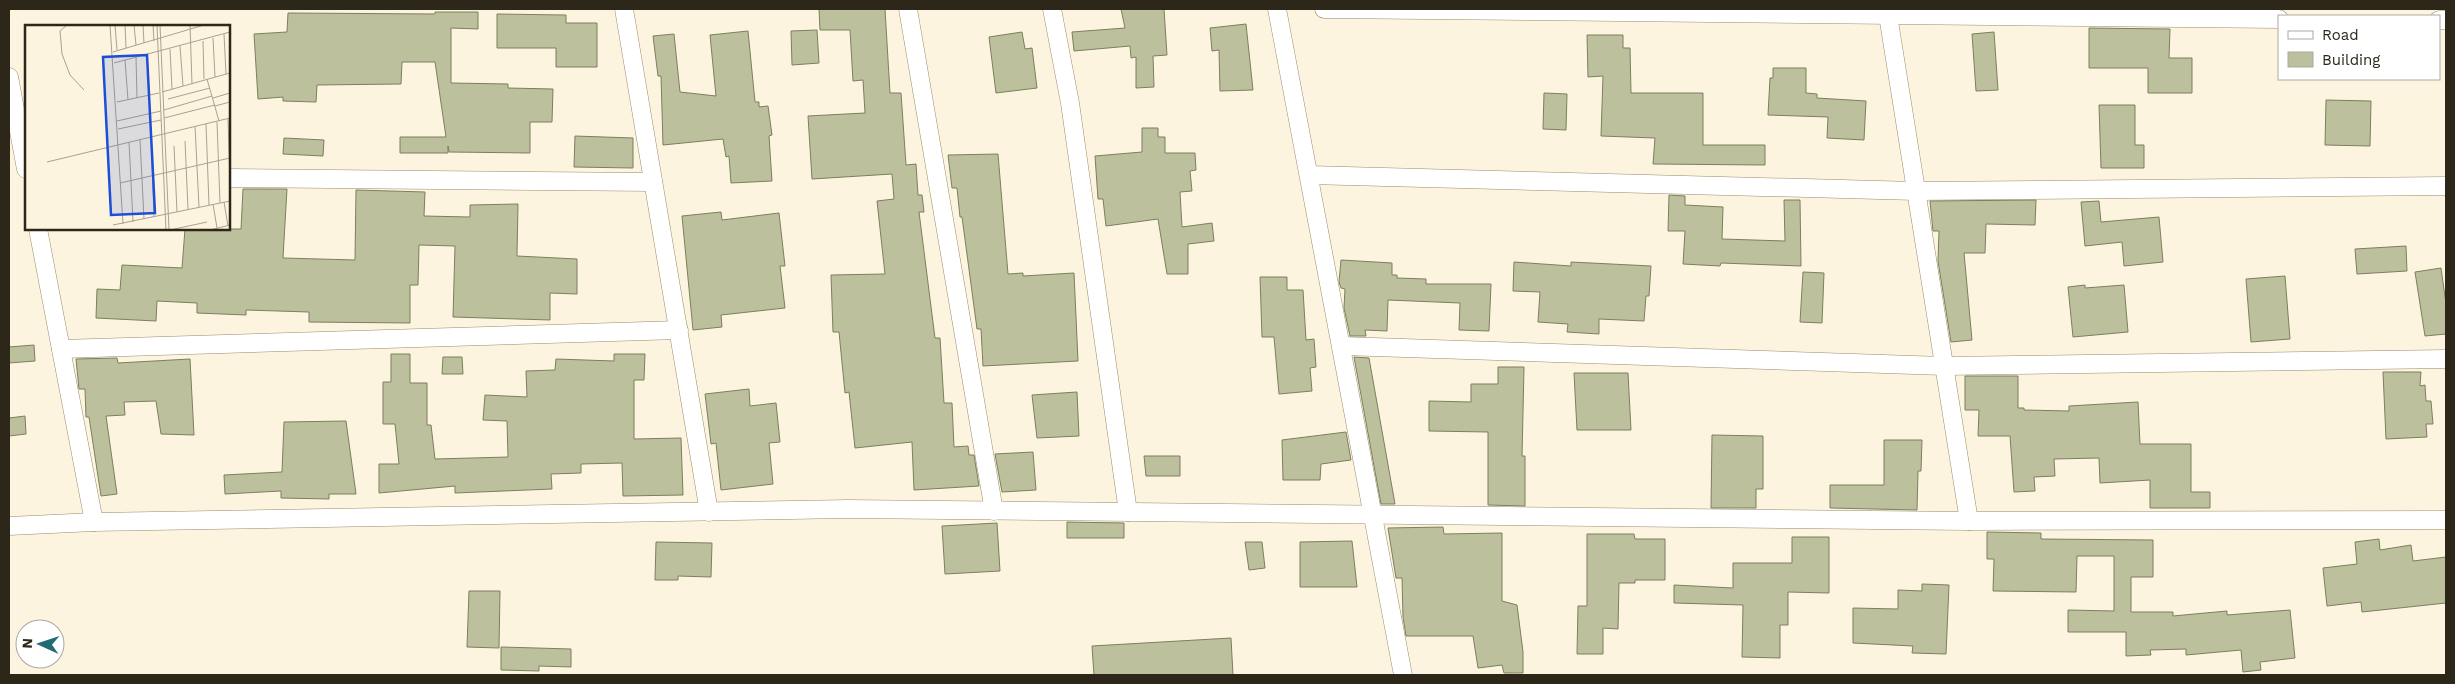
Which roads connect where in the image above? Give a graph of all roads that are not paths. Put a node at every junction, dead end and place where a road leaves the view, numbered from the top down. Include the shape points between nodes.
1 (624, 9) edge
2 (908, 9) edge
3 (1052, 9) edge
4 (1276, 9) edge
5 (1324, 9) edge
6 (1887, 12) edge
7 (2278, 19) edge
8 (9, 77) edge
9 (25, 164) edge
10 (1309, 175) junction
11 (230, 178) edge
12 (653, 182) junction
13 (2446, 186) edge
14 (1916, 191) junction
15 (38, 230) edge
16 (679, 330) junction
17 (1342, 346) junction
18 (61, 349) junction
19 (2446, 359) edge
20 (1944, 366) junction
21 (994, 510) junction
22 (709, 512) junction
23 (1128, 512) junction
24 (1374, 514) junction
25 (2446, 520) edge
26 (1969, 521) junction
27 (94, 522) junction
28 (9, 526) edge
29 (1403, 675) edge

1 - 12 street
2 - 21 street
3 - 23 street via 1070,104
4 - 10 street
5 - 6 street
6 - 7 street
6 - 14 street
8 - 9 street
10 - 14 street
10 - 17 street
11 - 12 street
12 - 16 street
13 - 14 street
14 - 20 street
15 - 18 street
16 - 18 street
16 - 22 street
17 - 20 street
17 - 24 street
18 - 27 street
19 - 20 street
20 - 26 street
21 - 22 street
21 - 23 street
22 - 27 street
23 - 24 street
24 - 26 street
24 - 29 street
25 - 26 street
27 - 28 street

